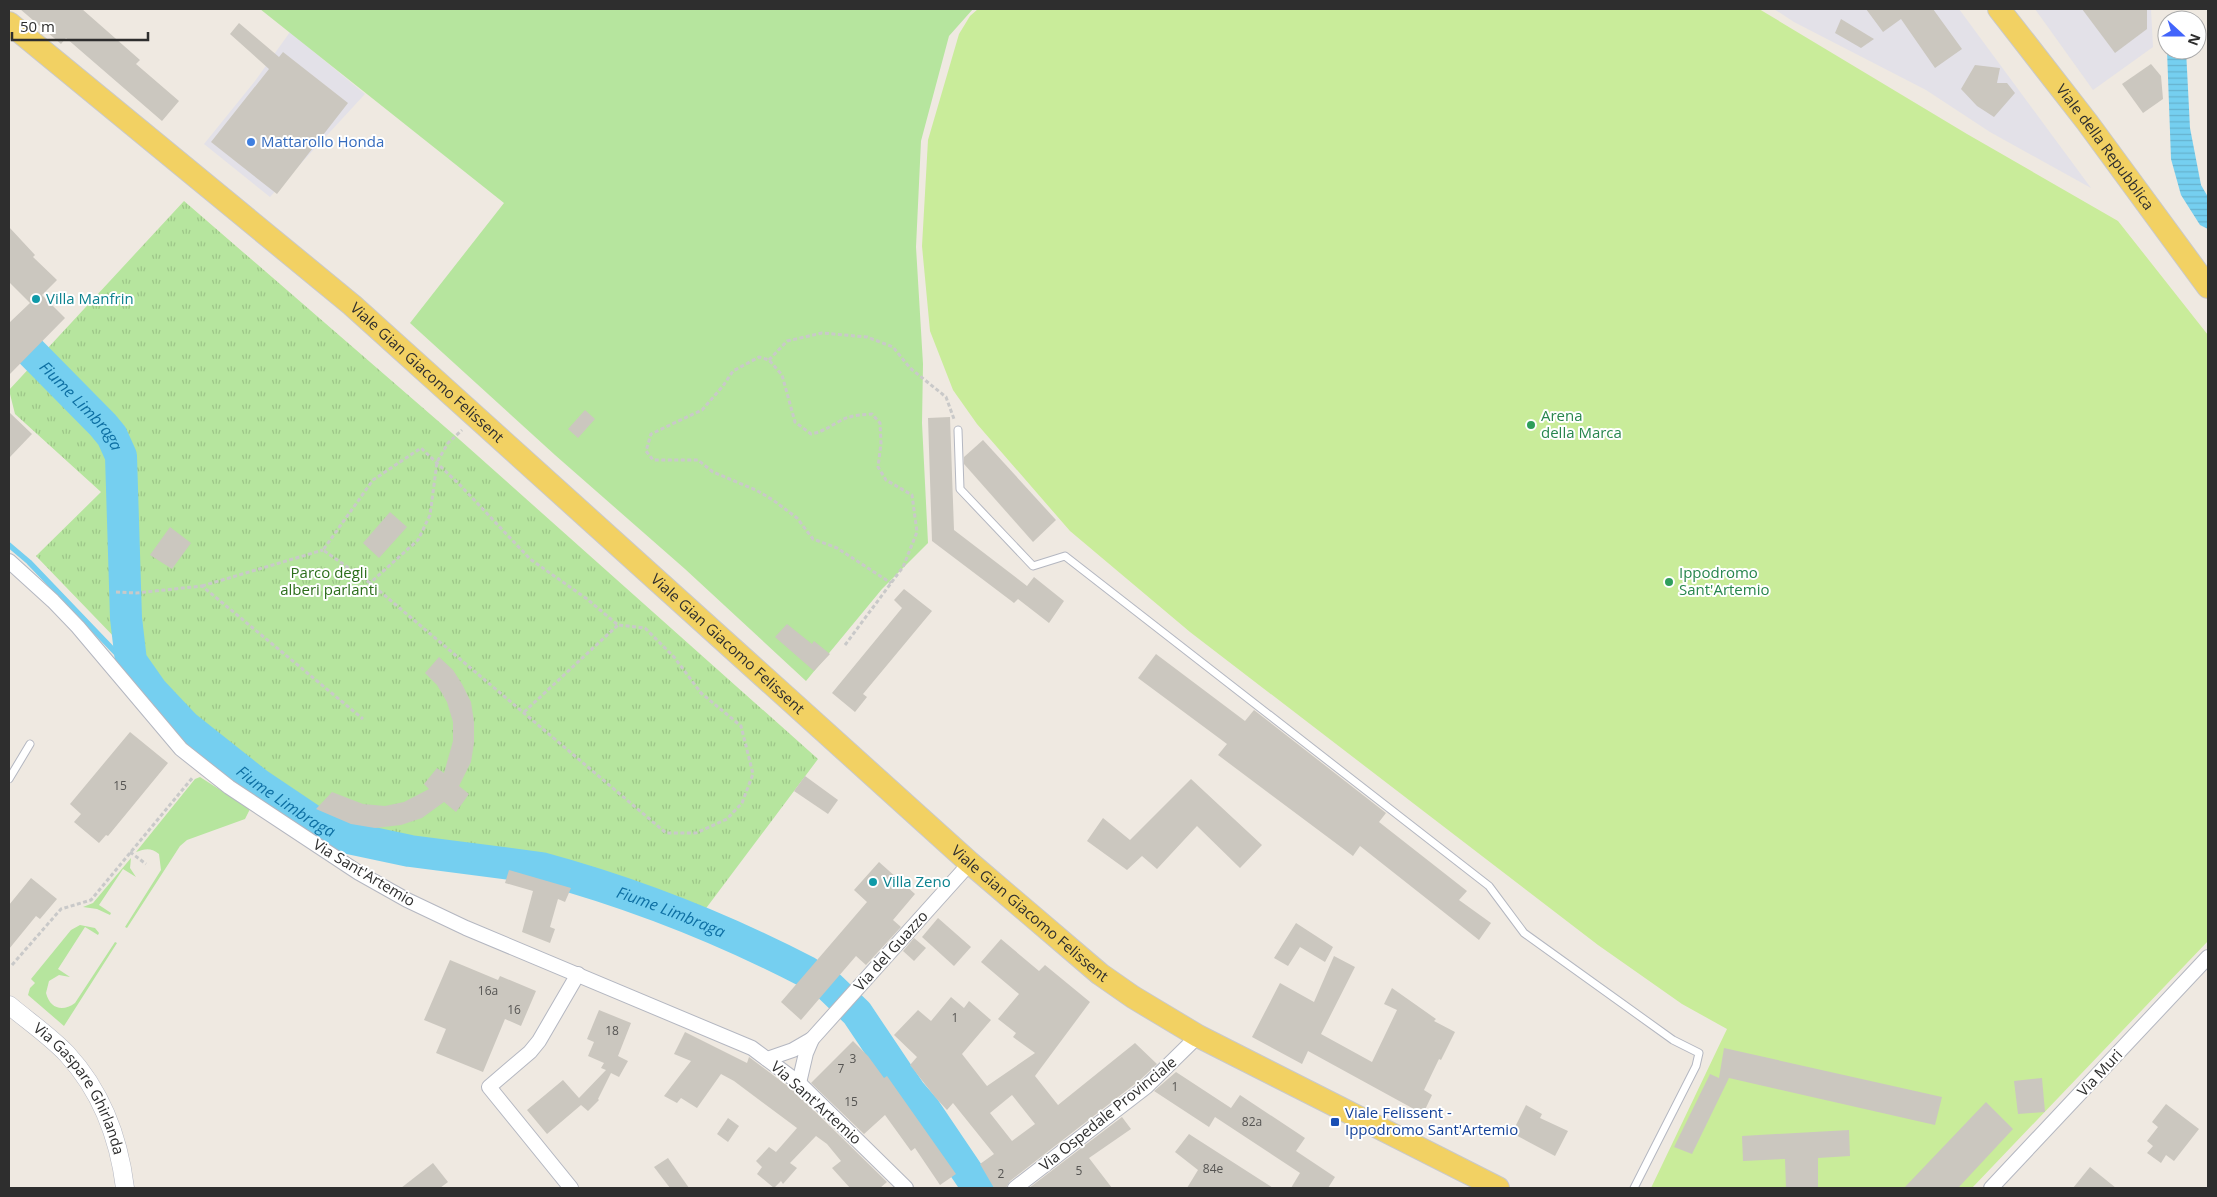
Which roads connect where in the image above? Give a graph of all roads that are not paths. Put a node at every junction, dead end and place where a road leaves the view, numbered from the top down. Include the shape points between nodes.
1 (1999, 9) edge
2 (9, 24) edge
3 (2208, 287) edge
4 (958, 430) road end
5 (9, 561) edge
6 (30, 744) dead end
7 (9, 779) edge
8 (970, 863) junction
9 (2208, 957) edge
10 (578, 974) junction
11 (9, 1004) edge
12 (1198, 1036) junction
13 (812, 1039) junction
14 (767, 1059) junction
15 (799, 1083) junction
16 (125, 1188) edge
17 (571, 1188) edge
18 (906, 1188) edge
19 (1015, 1188) edge
20 (1498, 1188) edge
21 (1634, 1188) edge
22 (1991, 1188) edge

1 - 3 main road, Viale della Repubblica
2 - 8 main road, Viale Gian Giacomo Felissent via 352,304
4 - 21 lane via 960,489 1033,566 1065,556 1489,886 1524,933 1673,1040 1699,1053 1696,1066
5 - 10 street, Via Sant'Artemio via 72,620 181,749 228,787 385,888 466,928
6 - 7 lane
8 - 12 main road, Viale Gian Giacomo Felissent via 1100,974
8 - 13 street, Via del Guazzo
9 - 22 street, Via Muri
10 - 14 street, Via Sant'Artemio via 738,1041
10 - 17 street via 539,1041 489,1087
11 - 16 street, Via Gaspare Ghirlanda via 66,1054 94,1091 111,1126 122,1162
12 - 19 street, Via Ospedale Provinciale via 1146,1087
12 - 20 main road, Viale Gian Giacomo Felissent
13 - 14 street, Via del Guazzo
13 - 15 street, Via del Guazzo
14 - 15 street, Via Sant'Artemio
15 - 18 street, Via Sant'Artemio

